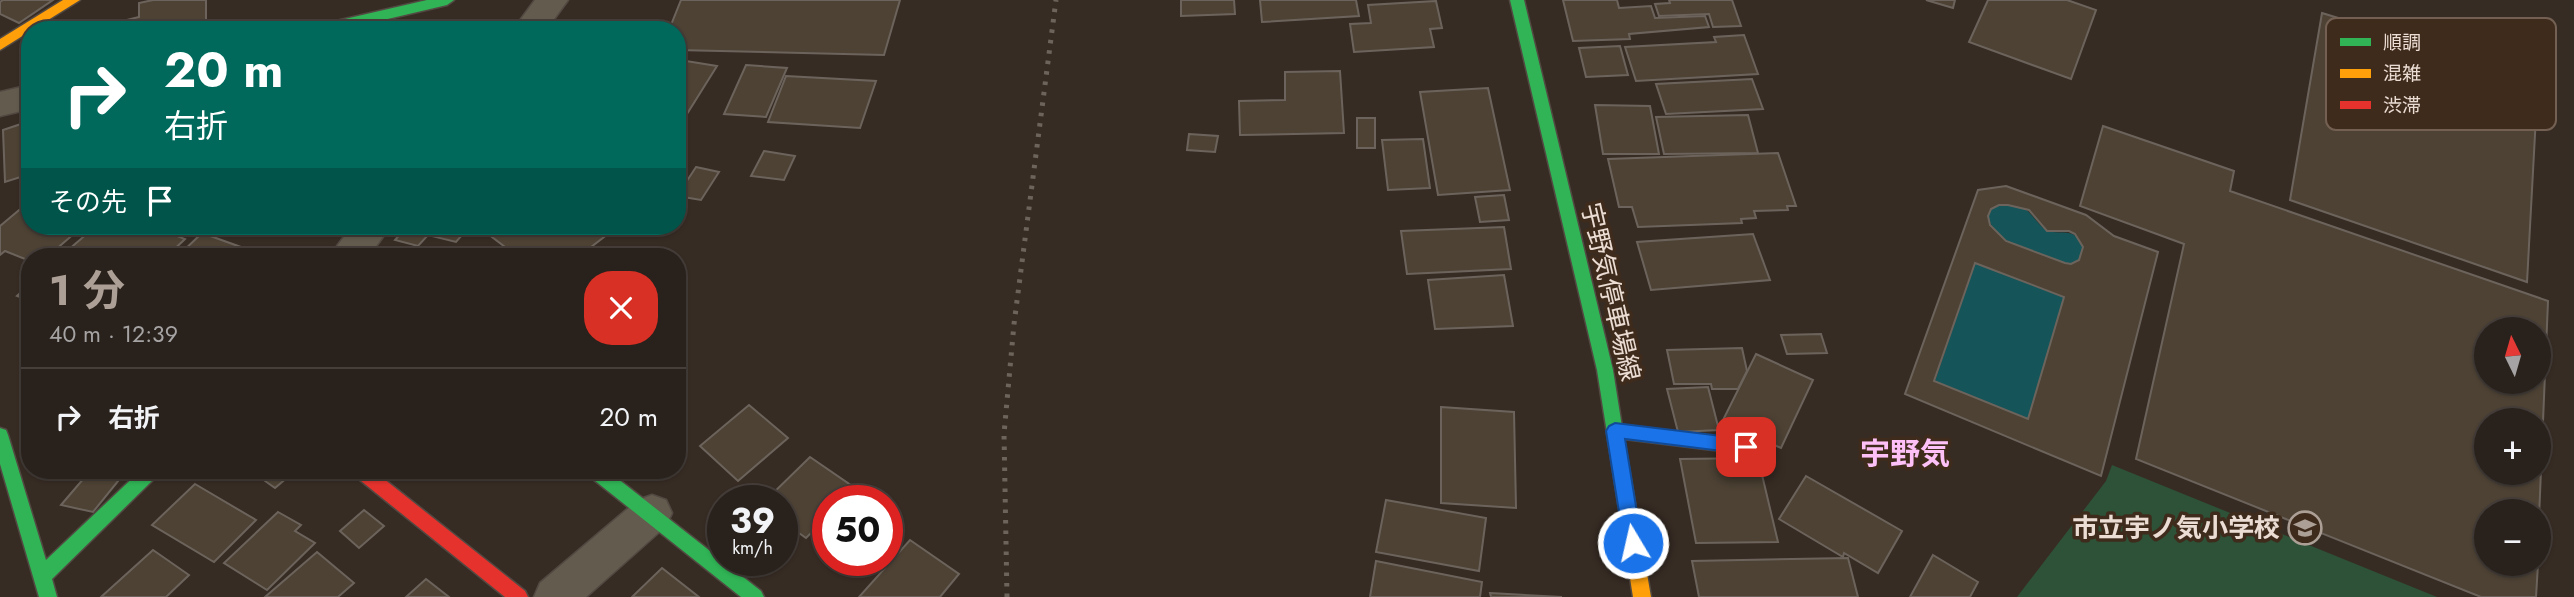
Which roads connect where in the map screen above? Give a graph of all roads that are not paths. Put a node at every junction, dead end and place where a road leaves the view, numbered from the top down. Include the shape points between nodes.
1 (74, 0) edge
2 (447, 0) edge
3 (552, 0) edge
4 (1517, 0) edge
5 (40, 21) edge
6 (357, 21) edge
7 (536, 21) edge
8 (21, 33) edge
9 (0, 46) edge
10 (21, 99) edge
11 (0, 104) edge
12 (1615, 431) junction
13 (0, 435) edge
14 (1746, 447) dead end
15 (143, 479) edge
16 (371, 479) edge
17 (606, 479) edge
18 (652, 513) junction
19 (42, 576) junction
20 (48, 597) edge
21 (519, 597) edge
22 (555, 597) edge
23 (755, 597) edge
24 (1642, 597) edge

1 - 5 street
2 - 6 street
3 - 7 street
4 - 12 street, 宇野気停車場線 via 1605,370
8 - 9 street
10 - 11 street
12 - 14 street
12 - 24 street, 宇野気停車場線
13 - 19 street
15 - 19 street
16 - 21 street
17 - 18 street
18 - 22 street
18 - 23 street
19 - 20 street

